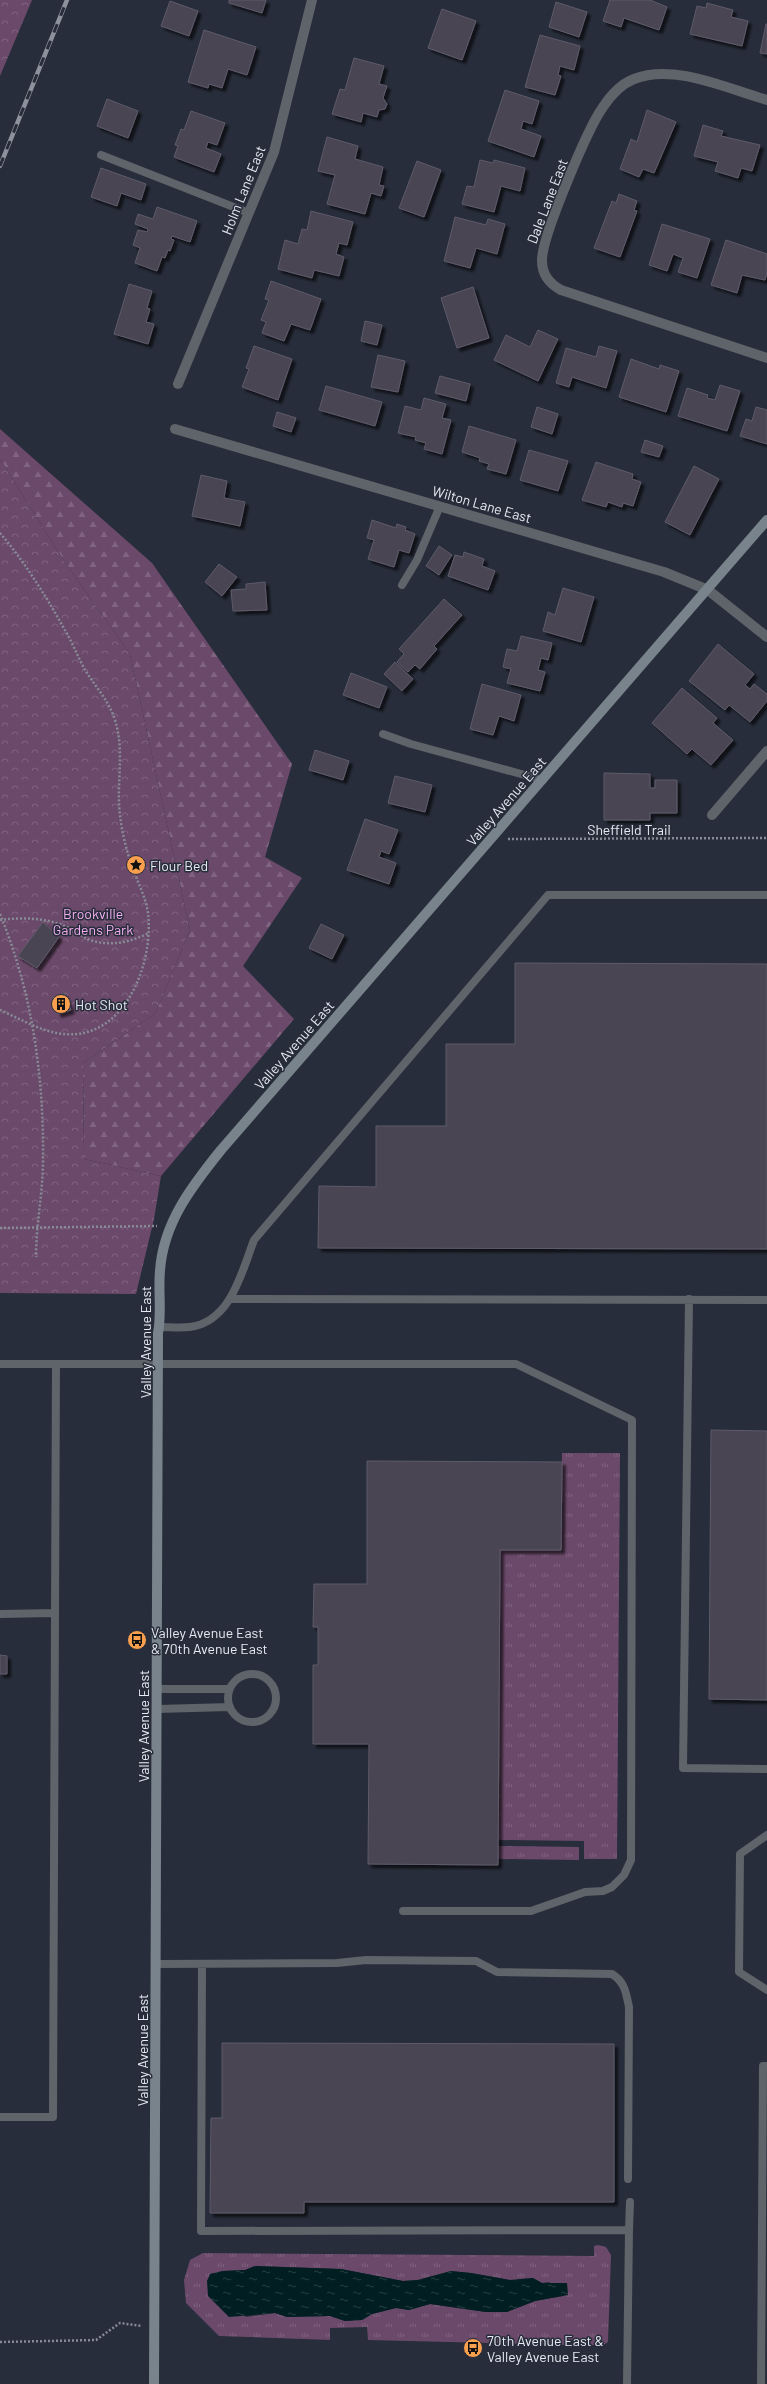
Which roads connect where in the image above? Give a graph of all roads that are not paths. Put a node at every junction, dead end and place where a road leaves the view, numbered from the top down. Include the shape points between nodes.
1 (312, 0) edge
2 (767, 100) edge
3 (101, 155) dead end
4 (249, 213) junction
5 (767, 358) edge
6 (178, 384) dead end
7 (175, 429) dead end
8 (440, 506) junction
9 (767, 520) edge
10 (402, 585) dead end
11 (708, 590) junction
12 (767, 637) edge
13 (383, 734) dead end
14 (767, 751) edge
15 (543, 780) junction
16 (712, 815) dead end
17 (767, 895) edge
18 (231, 1299) junction
19 (689, 1299) junction
20 (767, 1300) edge
21 (160, 1327) junction
22 (158, 1363) junction
23 (0, 1364) edge
24 (56, 1364) junction
25 (55, 1613) junction
26 (0, 1614) edge
27 (157, 1689) junction
28 (230, 1689) junction
29 (230, 1707) junction
30 (157, 1709) junction
31 (767, 1769) edge
32 (767, 1835) edge
33 (403, 1911) dead end
34 (156, 1964) junction
35 (202, 1964) junction
36 (767, 1990) edge
37 (767, 2066) edge
38 (0, 2117) edge
39 (628, 2179) dead end
40 (630, 2202) dead end
41 (630, 2230) junction
42 (764, 2257) edge
43 (154, 2384) edge
44 (627, 2384) edge
45 (762, 2384) edge

1 - 4 street, Holm Lane East via 274,152
2 - 5 street, Dale Lane East via 672,74 644,76 620,87 597,117 556,210 542,256 546,276 561,290
3 - 4 lane
4 - 6 street, Holm Lane East
7 - 8 street, Wilton Lane East
8 - 10 lane via 417,560
8 - 11 street, Wilton Lane East via 664,572
9 - 11 main road, Valley Avenue East
11 - 12 street, Wilton Lane East
11 - 15 main road, Valley Avenue East
13 - 15 lane
14 - 16 street
15 - 21 main road, Valley Avenue East via 217,1155 176,1211 169,1229 160,1270
17 - 18 lane via 548,895 254,1240
18 - 19 lane
18 - 21 lane via 214,1318 192,1327
19 - 20 lane
19 - 31 lane via 683,1768
21 - 22 main road, Valley Avenue East
22 - 24 lane
22 - 27 main road, Valley Avenue East
22 - 33 lane via 516,1364 632,1420 632,1860 618,1883 603,1891 585,1892 531,1911
23 - 24 lane
24 - 25 lane
25 - 26 lane
25 - 38 lane via 53,2117
27 - 28 lane
27 - 30 main road, Valley Avenue East
28 - 29 lane
28 - 29 lane via 239,1678 254,1674 268,1681 275,1694 273,1709 268,1715 254,1722 239,1719
29 - 30 lane
30 - 34 main road, Valley Avenue East
32 - 36 lane via 740,1854 739,1964 739,1972
34 - 35 lane
34 - 43 main road, Valley Avenue East
35 - 39 lane via 337,1963 366,1960 476,1961 497,1972 612,1974 620,1978 629,2006
35 - 41 lane via 201,2231
37 - 42 lane via 763,2066
40 - 41 lane
41 - 44 lane
42 - 45 lane

